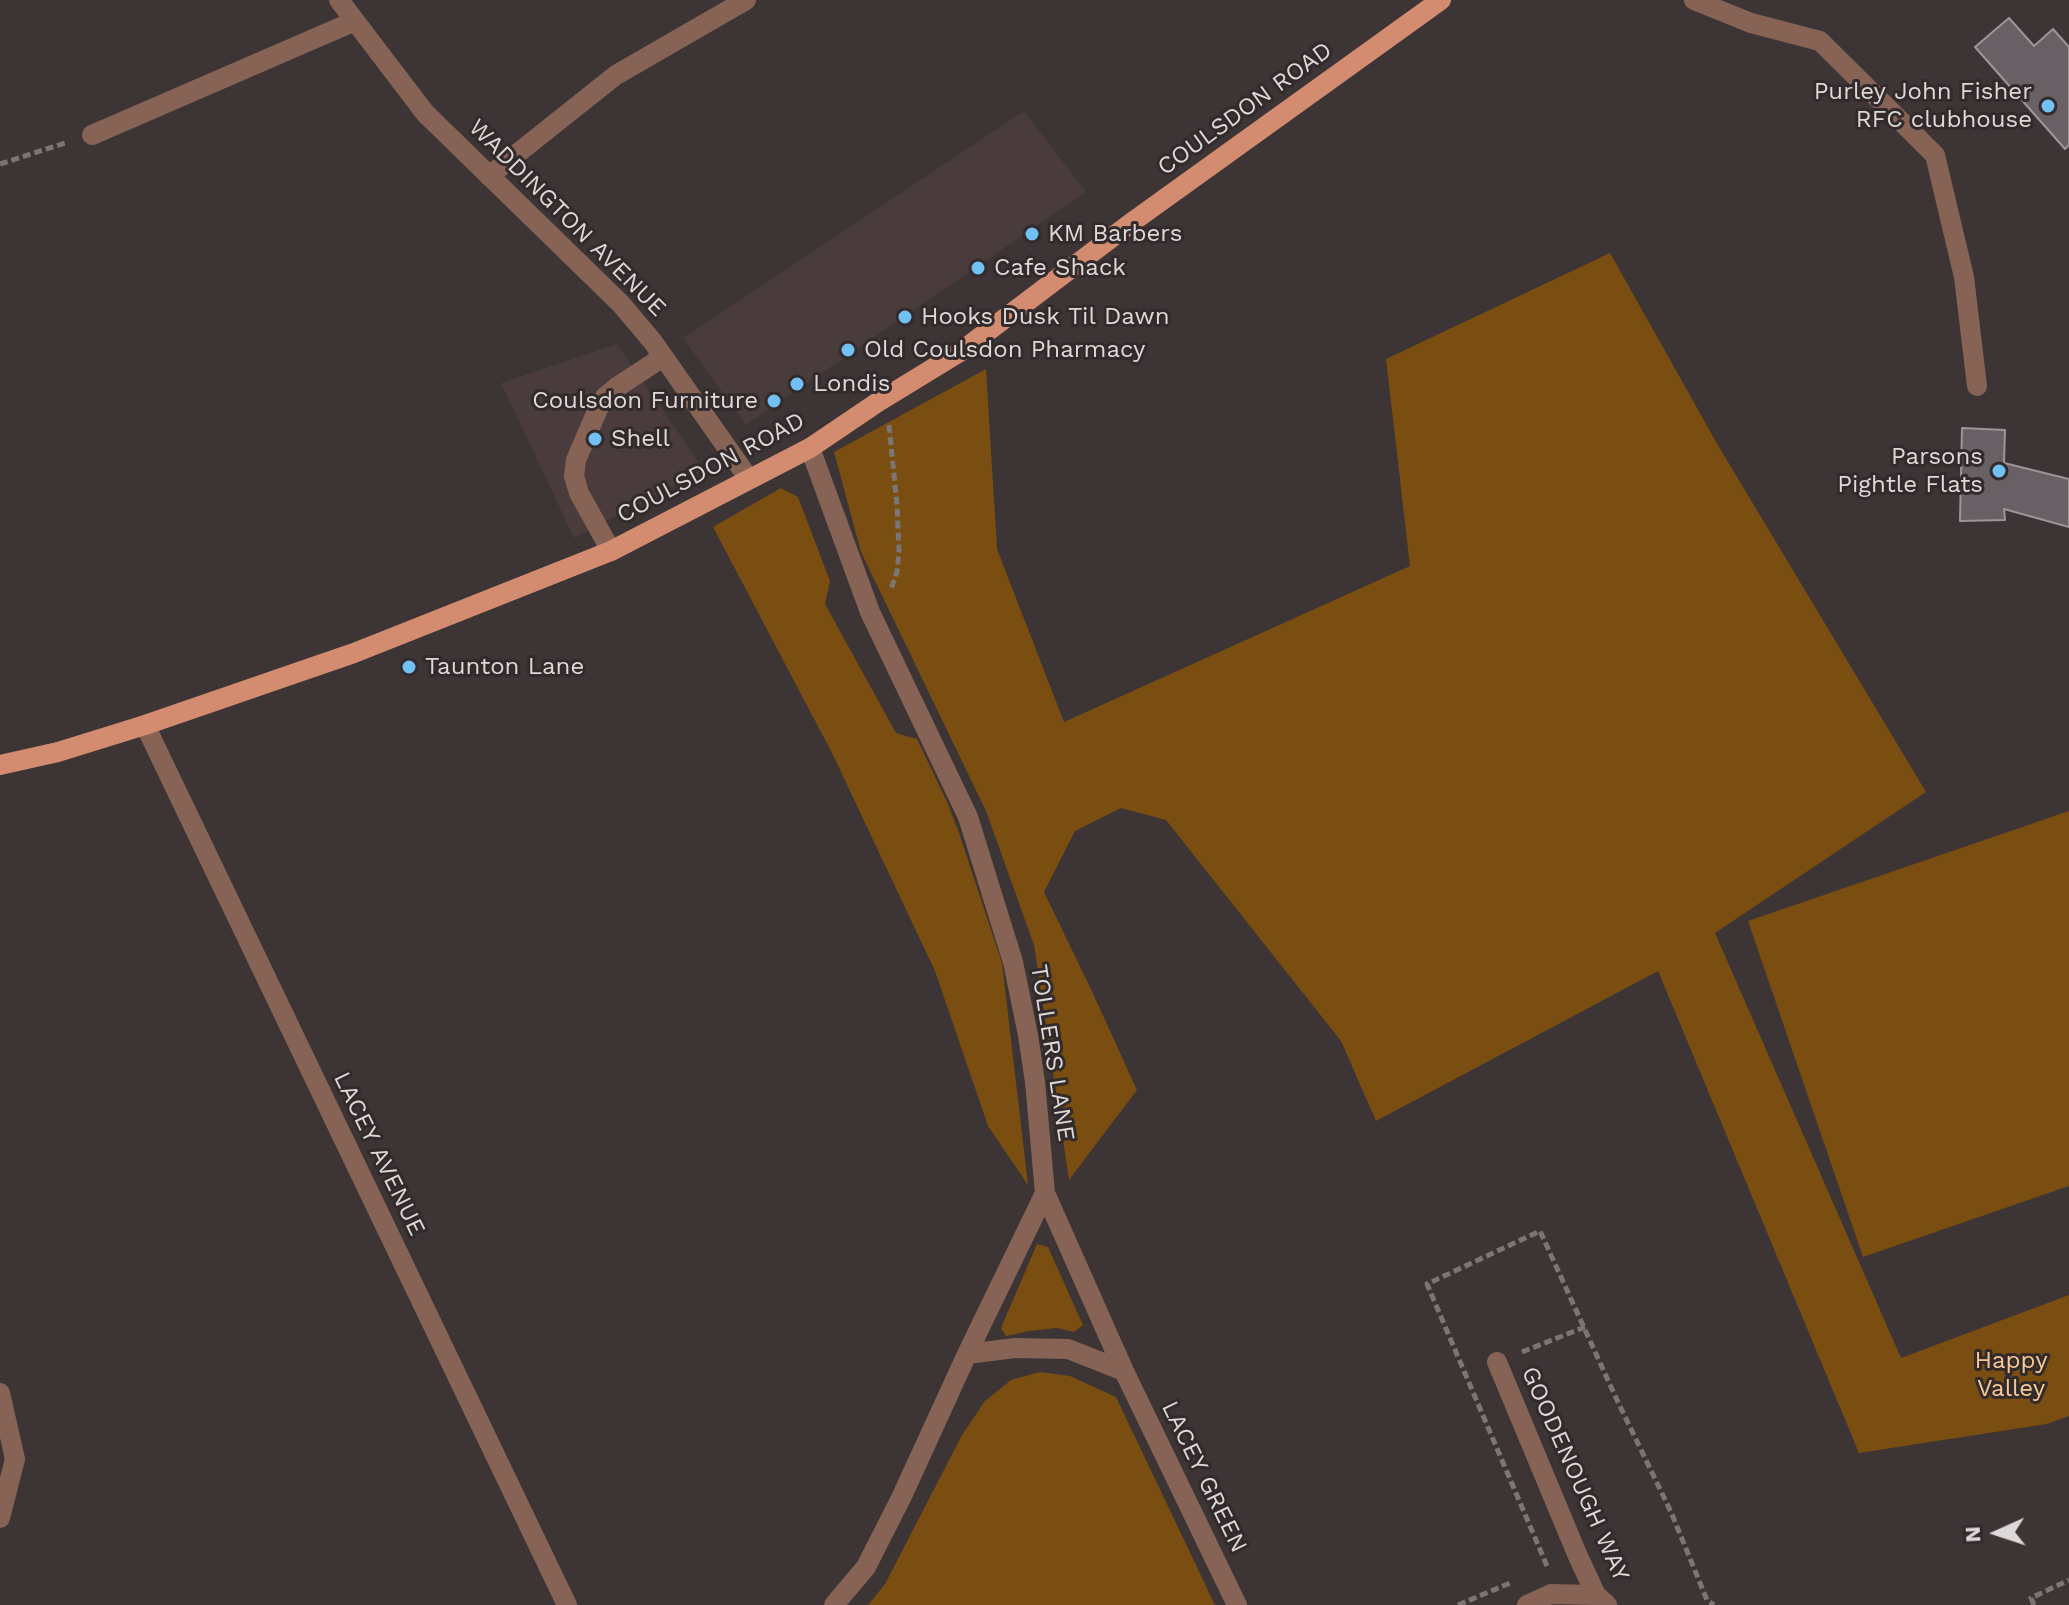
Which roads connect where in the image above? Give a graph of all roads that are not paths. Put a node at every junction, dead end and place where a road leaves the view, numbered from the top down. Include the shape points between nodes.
1 (339, 0) edge
2 (746, 0) edge
3 (1441, 0) edge
4 (1694, 0) edge
5 (355, 21) junction
6 (92, 135) road end
7 (489, 176) junction
8 (663, 357) junction
9 (1977, 386) dead end
10 (810, 448) junction
11 (749, 479) junction
12 (611, 551) junction
13 (145, 725) junction
14 (0, 765) edge
15 (1045, 1193) junction
16 (967, 1354) junction
17 (1497, 1362) dead end
18 (1124, 1371) junction
19 (0, 1393) edge
20 (0, 1518) edge
21 (1601, 1600) edge
22 (567, 1605) edge
23 (834, 1605) edge
24 (1237, 1605) edge
25 (1527, 1605) edge

1 - 5 street, WADDINGTON AVENUE
2 - 7 street via 616,75
3 - 10 main road, COULSDON ROAD via 963,350
4 - 9 street via 1751,23 1820,41 1935,155 1964,277
5 - 6 street
5 - 7 street, WADDINGTON AVENUE via 425,113
7 - 8 street, WADDINGTON AVENUE via 621,304
8 - 11 street, WADDINGTON AVENUE
8 - 12 street via 605,397 576,460 579,493
10 - 11 main road, COULSDON ROAD
10 - 15 street, TOLLERS LANE via 870,612 968,817 1013,962 1028,1035
11 - 12 main road, COULSDON ROAD
12 - 13 main road, COULSDON ROAD via 354,653
13 - 14 main road, COULSDON ROAD
13 - 22 street, LACEY AVENUE
15 - 16 street
15 - 18 street, LACEY GREEN
16 - 18 street via 1068,1349
16 - 23 street via 866,1567
17 - 21 street, GOODENOUGH WAY
18 - 24 street, LACEY GREEN
19 - 20 street via 15,1459
21 - 25 street via 1551,1594

